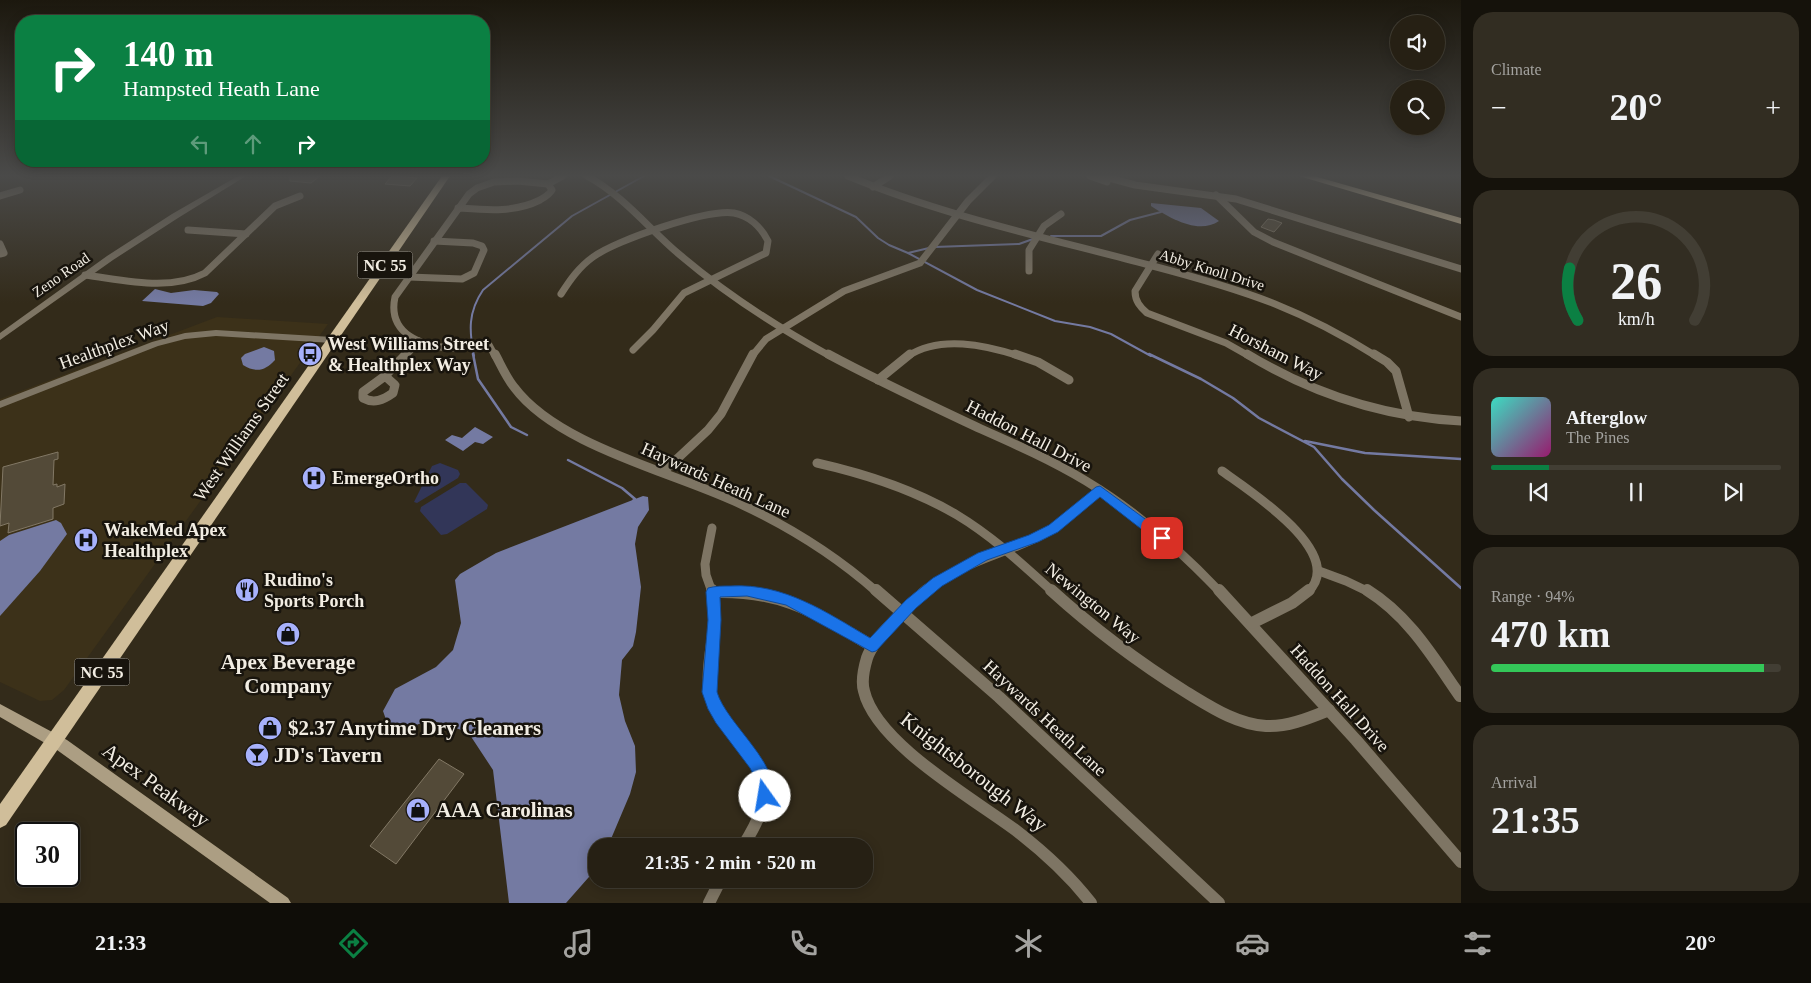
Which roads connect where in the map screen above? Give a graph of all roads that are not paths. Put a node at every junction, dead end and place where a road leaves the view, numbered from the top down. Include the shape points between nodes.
1 (172, 218) edge
2 (262, 218) edge
3 (417, 218) edge
4 (451, 218) edge
5 (639, 218) edge
6 (696, 218) edge
7 (749, 218) edge
8 (955, 218) edge
9 (975, 218) edge
10 (1055, 218) edge
11 (1239, 218) edge
12 (1298, 218) edge
13 (188, 230) dead end
14 (652, 231) junction
15 (246, 234) junction
16 (1038, 234) junction
17 (434, 241) junction
18 (0, 244) edge
19 (0, 254) edge
20 (1158, 254) dead end
21 (1150, 265) junction
22 (1461, 269) edge
23 (1029, 271) dead end
24 (85, 275) junction
25 (409, 277) junction
26 (710, 279) junction
27 (561, 294) dead end
28 (1461, 317) edge
29 (783, 328) junction
30 (0, 337) edge
31 (332, 340) junction
32 (420, 341) junction
33 (633, 350) dead end
34 (385, 376) dead end
35 (878, 380) junction
36 (1069, 380) dead end
37 (0, 404) edge
38 (1409, 416) junction
39 (1461, 421) edge
40 (817, 463) dead end
41 (1222, 471) dead end
42 (664, 472) junction
43 (1100, 490) junction
44 (712, 528) dead end
45 (1004, 549) junction
46 (1319, 571) junction
47 (713, 592) junction
48 (904, 612) junction
49 (1252, 623) junction
50 (872, 646) junction
51 (1460, 696) edge
52 (0, 710) edge
53 (1329, 710) junction
54 (55, 740) junction
55 (0, 819) edge
56 (749, 838) edge
57 (1461, 862) edge
58 (716, 888) edge
59 (283, 903) edge
60 (709, 903) edge
61 (1091, 903) edge
62 (1220, 903) edge

1 - 24 street, Zeno Road
2 - 15 street
3 - 31 main road, West Williams Street / NC 55
4 - 17 street, Haywards Heath Lane
5 - 14 street, Haddon Hall Drive
6 - 14 street
7 - 26 street via 768,240 766,253
8 - 29 street via 920,262 844,292
9 - 16 street, Abby Knoll Drive
10 - 16 street
11 - 28 street via 1254,232 1273,242
12 - 22 street
13 - 15 street
14 - 26 street, Haddon Hall Drive
14 - 27 street via 615,244 594,256 576,271
15 - 24 street via 205,273 187,282
16 - 21 street, Abby Knoll Drive
16 - 23 street via 1029,250
17 - 25 street, Haywards Heath Lane
17 - 25 street via 482,246 484,250 474,273 462,279
18 - 19 street via 4,253
20 - 21 street, Horsham Way
21 - 38 street, Abby Knoll Drive via 1274,304 1376,354 1396,371
21 - 38 street, Horsham Way via 1134,298 1147,313 1226,343 1324,395 1384,413
24 - 30 street, Zeno Road
25 - 32 street, Haywards Heath Lane via 395,297 393,319 400,329
26 - 29 street, Haddon Hall Drive
26 - 33 street via 679,297
29 - 35 street, Haddon Hall Drive
29 - 42 street via 754,351 726,406
31 - 37 street, Healthplex Way via 216,333 185,336 155,344
31 - 54 main road, West Williams Street / NC 55
32 - 34 street
32 - 42 street, Haywards Heath Lane via 453,348 489,345 514,387 544,415 585,441
35 - 36 street via 919,350 951,343 981,346 1038,362 1056,369
35 - 43 street, Haddon Hall Drive via 1041,456
38 - 39 street, Horsham Way
40 - 45 street, Newington Way via 875,477 920,494 971,524
41 - 46 street via 1299,532 1310,547
42 - 48 street, Haywards Heath Lane via 734,502 802,537 865,580
43 - 45 street, Knightsborough Way via 1054,528
43 - 49 street, Haddon Hall Drive via 1151,528
44 - 47 street via 705,567
45 - 48 street, Knightsborough Way via 951,573
45 - 53 street, Newington Way via 1092,626 1171,683 1226,716 1254,725 1285,726
46 - 49 street via 1312,588 1305,594
46 - 51 street via 1359,586 1392,608 1411,628
47 - 50 street via 747,591 788,599
47 - 56 street via 711,698 721,718 756,763 766,787 761,816
48 - 50 street, Knightsborough Way
48 - 62 street, Haywards Heath Lane
49 - 53 street, Haddon Hall Drive
50 - 61 street, Knightsborough Way via 864,676 864,694 885,728 906,748 1051,858
52 - 54 main road, Apex Peakway
53 - 57 street, Haddon Hall Drive
54 - 55 main road, West Williams Street / NC 55
54 - 59 main road, Apex Peakway
58 - 60 street

